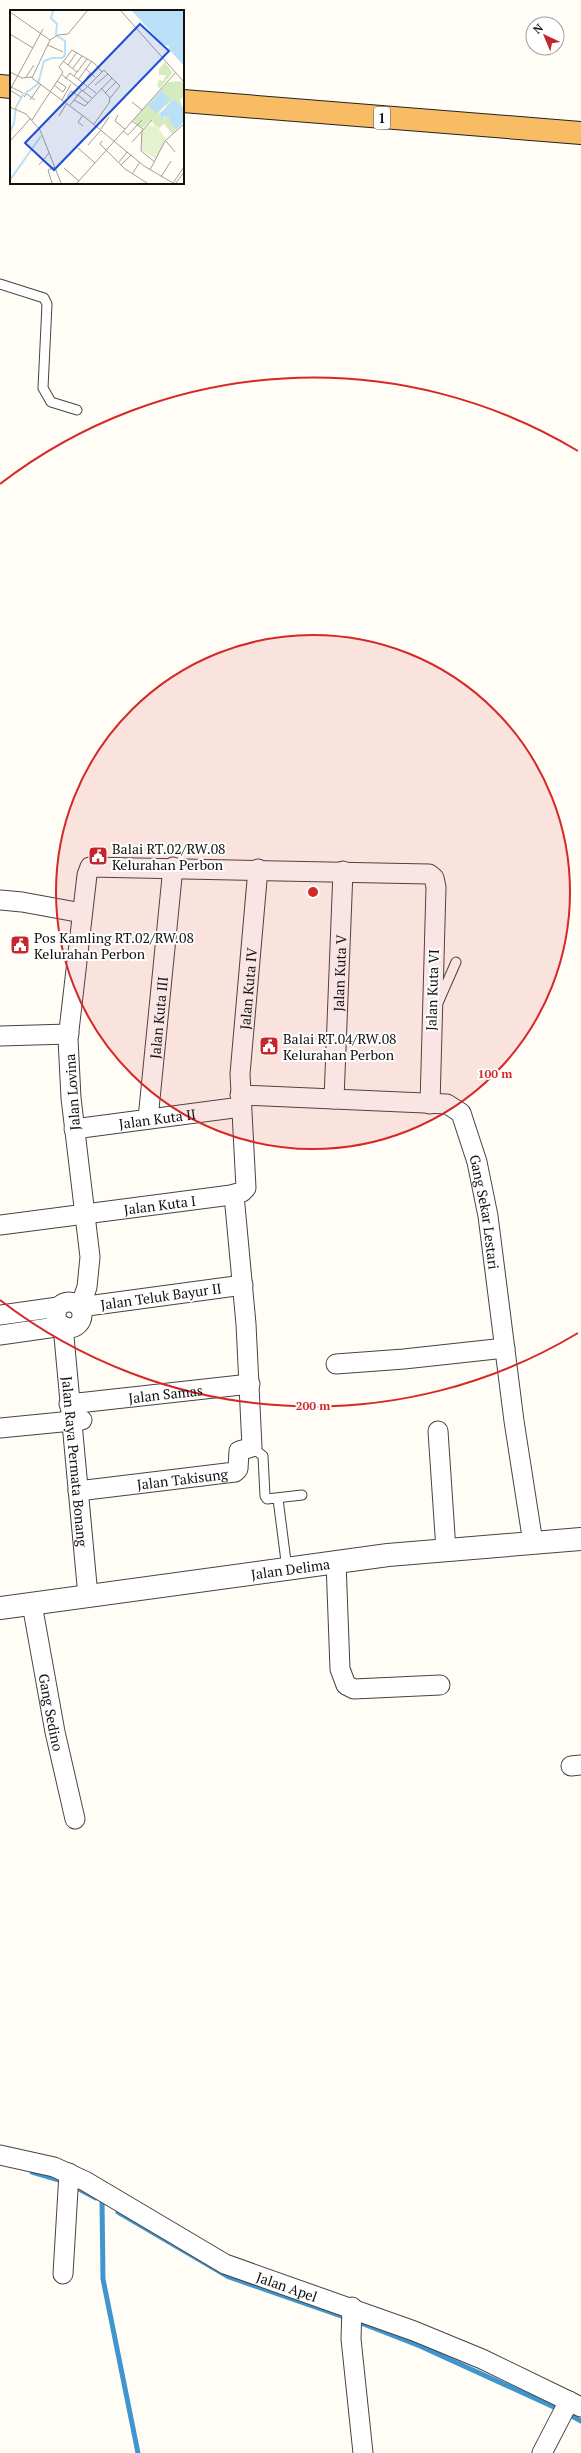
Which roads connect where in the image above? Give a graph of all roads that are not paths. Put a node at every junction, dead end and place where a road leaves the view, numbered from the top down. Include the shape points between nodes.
1 (0, 86) edge
2 (10, 87) edge
3 (184, 101) edge
4 (581, 132) edge
5 (0, 284) edge
6 (77, 410) dead end
7 (173, 867) junction
8 (258, 869) junction
9 (344, 871) junction
10 (0, 900) edge
11 (82, 913) junction
12 (456, 962) dead end
13 (431, 1021) junction
14 (69, 1034) junction
15 (0, 1036) edge
16 (334, 1099) junction
17 (241, 1101) junction
18 (430, 1104) junction
19 (148, 1119) junction
20 (74, 1129) junction
21 (234, 1194) junction
22 (86, 1214) junction
23 (0, 1225) edge
24 (244, 1292) junction
25 (0, 1315) edge
26 (75, 1320) junction
27 (0, 1335) edge
28 (505, 1348) junction
29 (336, 1364) dead end
30 (250, 1384) junction
31 (76, 1412) junction
32 (0, 1428) edge
33 (438, 1431) dead end
34 (252, 1447) junction
35 (84, 1490) junction
36 (302, 1495) dead end
37 (278, 1499) junction
38 (581, 1539) edge
39 (533, 1543) junction
40 (446, 1550) junction
41 (336, 1562) junction
42 (287, 1569) junction
43 (94, 1595) junction
44 (32, 1604) junction
45 (0, 1608) edge
46 (440, 1685) dead end
47 (75, 1819) dead end
48 (0, 2155) edge
49 (69, 2173) junction
50 (63, 2274) dead end
51 (352, 2307) junction
52 (575, 2404) edge
53 (363, 2453) edge
54 (542, 2453) edge

1 - 2 highway
3 - 4 highway, 1
5 - 6 lane via 44,298 47,304 43,388 51,402
7 - 8 street
7 - 11 street, Jalan Lovina via 94,866 88,869
7 - 19 street, Jalan Kuta III
8 - 9 street
8 - 17 street, Jalan Kuta IV via 242,1038
9 - 13 street, Jalan Kuta VI via 424,872 433,877 436,887
9 - 16 street, Jalan Kuta V
10 - 11 street
11 - 14 street, Jalan Lovina
12 - 13 lane
13 - 18 street, Jalan Kuta VI
14 - 15 street
14 - 20 street, Jalan Lovina
16 - 17 street, Jalan Kuta II
16 - 18 street, Gang Sekar Lestari
17 - 19 street, Jalan Kuta II
17 - 21 street, Jalan Kuta IV via 247,1185 242,1192
18 - 28 street, Gang Sekar Lestari via 447,1104 459,1110 470,1135 488,1216
19 - 20 street, Jalan Kuta II
20 - 22 street, Jalan Lovina
21 - 22 street, Jalan Kuta I
21 - 24 street
22 - 23 street, Jalan Kuta I
22 - 26 street, Jalan Lovina via 90,1268 87,1287
24 - 26 street, Jalan Teluk Bayur II
24 - 30 street
25 - 26 street via 58,1307 56,1316
26 - 27 street, Jalan Teluk Bayur II
26 - 31 street, Jalan Raya Permata Bonang
28 - 29 street
28 - 39 street, Gang Sekar Lestari
30 - 31 street, Jalan Samas
30 - 34 street
31 - 32 street, Jalan Samas
31 - 35 street, Jalan Raya Permata Bonang
33 - 40 street
34 - 35 street, Jalan Takisung via 239,1451 238,1469 235,1472
34 - 37 lane via 263,1456 266,1497 269,1500
35 - 43 street, Jalan Raya Permata Bonang
36 - 37 lane
37 - 42 lane
38 - 39 street, Jalan Delima
39 - 40 street, Jalan Delima
40 - 41 street, Jalan Delima
41 - 42 street, Jalan Delima
41 - 46 street via 340,1669 346,1685 354,1689
42 - 43 street, Jalan Delima
43 - 44 street, Jalan Delima
44 - 45 street, Jalan Delima
44 - 47 street, Gang Sedino via 54,1726
48 - 49 street, Jalan Apel via 41,2163
49 - 50 street
49 - 51 street, Jalan Apel via 101,2189 225,2264 263,2280
51 - 52 street, Jalan Apel via 482,2359
51 - 53 street via 351,2339
52 - 54 street

